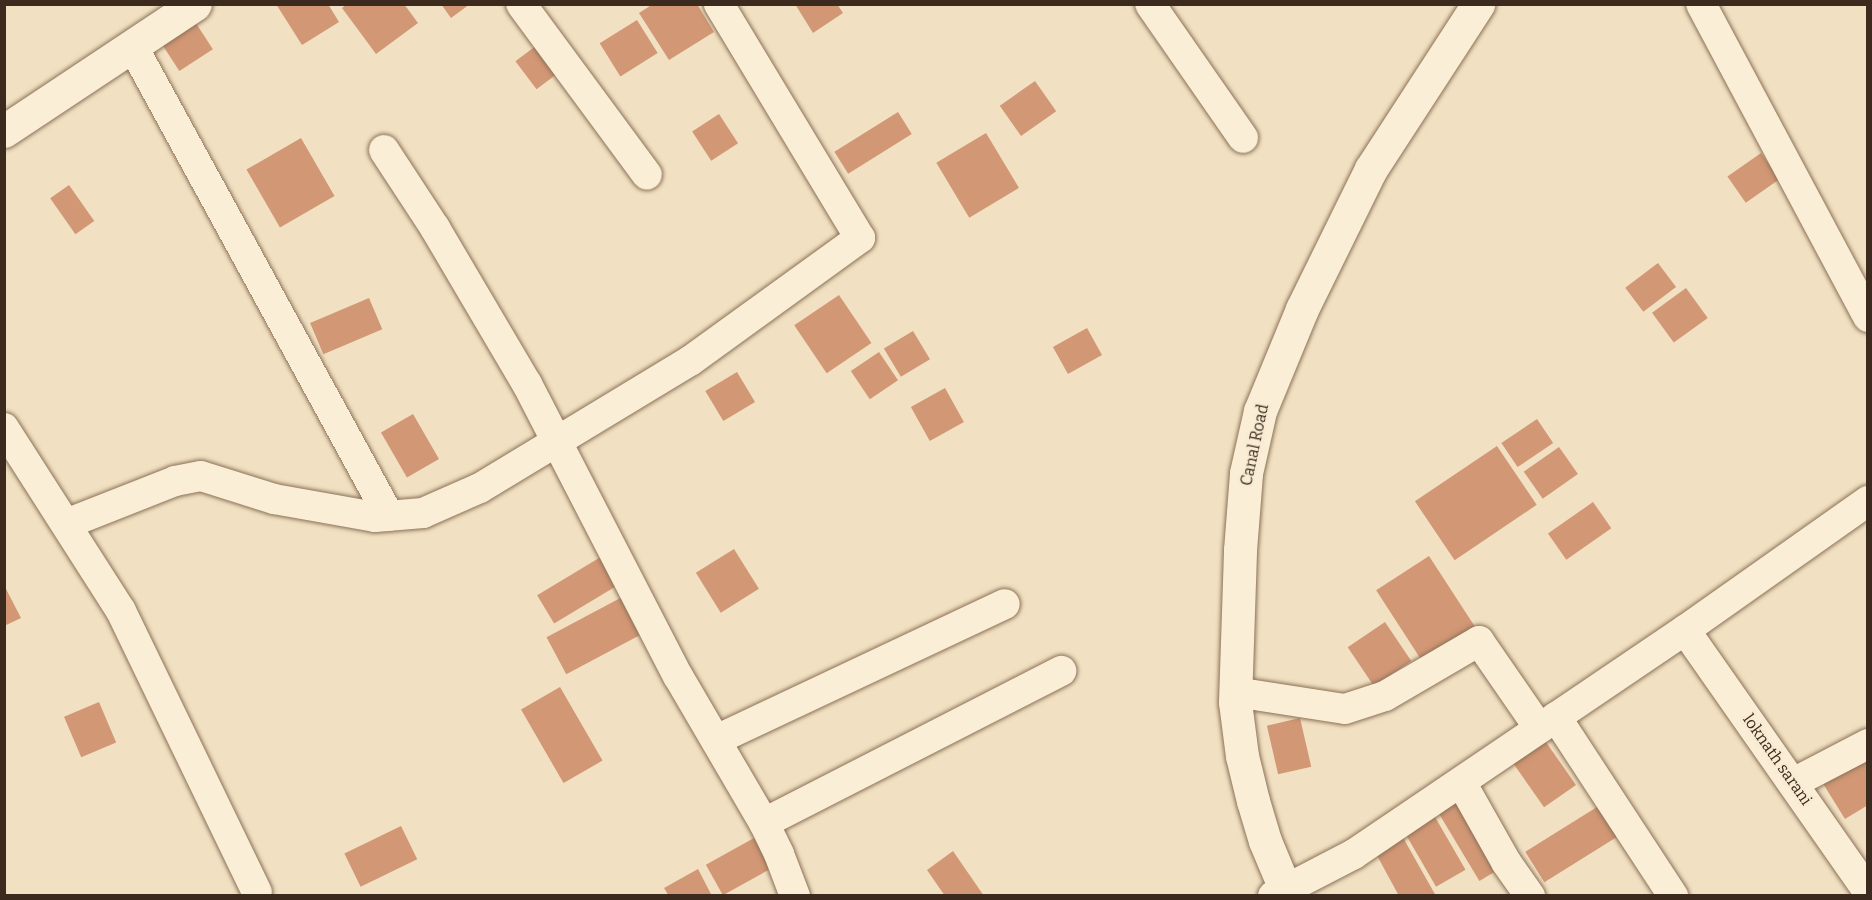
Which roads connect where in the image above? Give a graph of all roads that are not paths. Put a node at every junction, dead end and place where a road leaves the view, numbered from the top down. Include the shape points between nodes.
1 (195, 4) edge
2 (521, 4) edge
3 (719, 4) edge
4 (1149, 4) edge
5 (1478, 4) edge
6 (1701, 4) edge
7 (133, 47) junction
8 (4, 131) edge
9 (1243, 138) dead end
10 (384, 150) dead end
11 (648, 175) dead end
12 (1868, 317) edge
13 (4, 428) edge
14 (556, 442) junction
15 (1868, 501) edge
16 (389, 516) junction
17 (66, 524) junction
18 (1005, 604) dead end
19 (1685, 630) junction
20 (1061, 671) dead end
21 (1235, 692) junction
22 (1547, 723) junction
23 (716, 740) junction
24 (1868, 744) edge
25 (1461, 782) junction
26 (1793, 783) junction
27 (764, 824) junction
28 (1868, 891) edge
29 (1282, 893) edge
30 (255, 894) edge
31 (795, 896) edge
32 (1530, 896) edge
33 (1673, 896) edge

1 - 7 street
2 - 11 street
3 - 14 street via 860,238 690,361
4 - 9 street
5 - 21 street, Canal Road via 1371,169 1306,299 1260,411 1246,473
6 - 12 street
7 - 8 street
7 - 16 street
10 - 14 street via 487,313
13 - 17 street
14 - 16 street via 452,501 423,513
14 - 23 street
15 - 19 street
16 - 17 street via 375,518 274,499 201,476 175,481
17 - 30 street via 121,611
18 - 23 street
19 - 22 street
19 - 26 street, loknath sarani
20 - 27 street
21 - 22 street via 1345,709 1386,696 1479,641
21 - 29 street, Canal Road via 1242,756
22 - 25 street
22 - 33 street
23 - 27 street
24 - 26 street
25 - 29 street via 1353,854
25 - 32 street
26 - 28 street, loknath sarani
27 - 31 street

